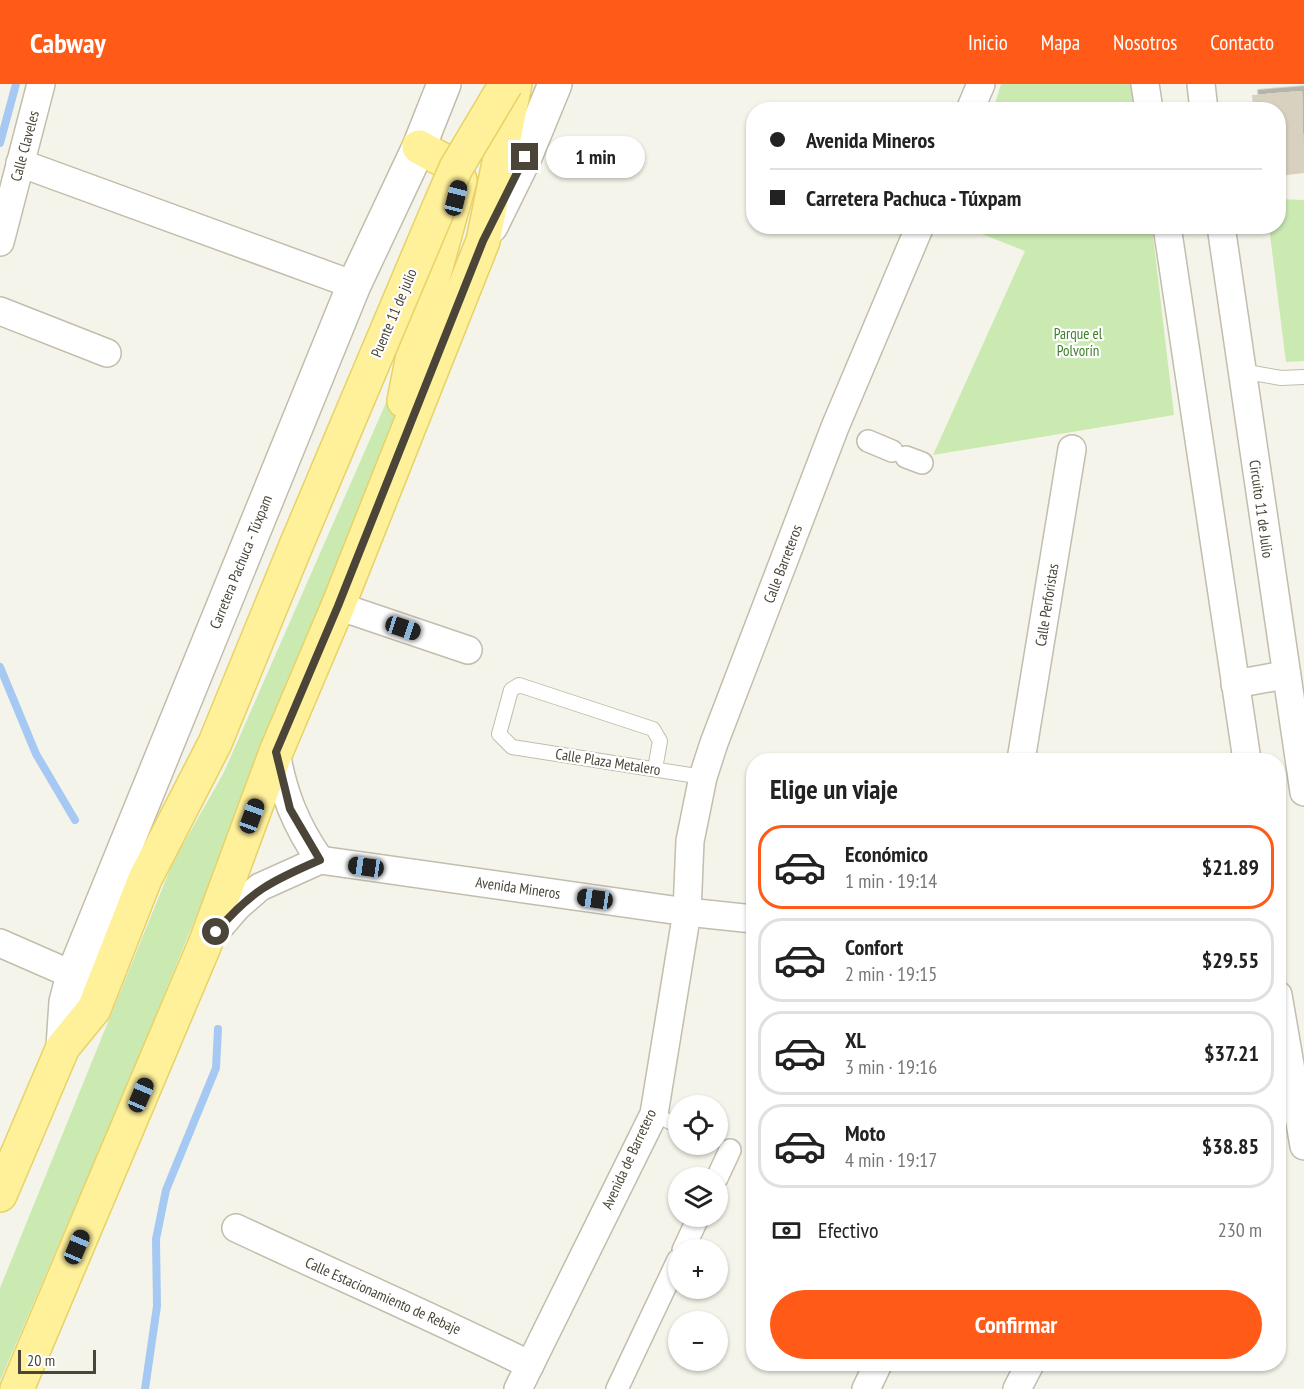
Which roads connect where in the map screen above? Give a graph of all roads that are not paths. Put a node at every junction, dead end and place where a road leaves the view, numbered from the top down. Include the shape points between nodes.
1 (41, 84) edge
2 (444, 84) edge
3 (506, 84) edge
4 (515, 84) edge
5 (555, 84) edge
6 (981, 84) edge
7 (1145, 84) edge
8 (1201, 84) edge
9 (973, 102) edge
10 (1148, 102) edge
11 (1203, 102) edge
12 (419, 147) junction
13 (20, 163) junction
14 (917, 234) edge
15 (1168, 234) edge
16 (1222, 234) edge
17 (483, 241) junction
18 (0, 242) edge
19 (354, 285) junction
20 (0, 311) edge
21 (107, 353) dead end
22 (1241, 371) junction
23 (1304, 377) edge
24 (851, 434) junction
25 (1072, 448) dead end
26 (907, 457) dead end
27 (391, 468) junction
28 (296, 548) joint
29 (338, 606) junction
30 (468, 650) dead end
31 (1285, 675) junction
32 (1235, 684) junction
33 (276, 752) junction
34 (1022, 753) edge
35 (1246, 753) edge
36 (655, 769) junction
37 (703, 777) junction
38 (1304, 792) edge
39 (320, 860) junction
40 (687, 912) junction
41 (746, 918) edge
42 (0, 943) edge
43 (205, 944) junction
44 (73, 975) junction
45 (1286, 1041) edge
46 (63, 1047) junction
47 (654, 1114) junction
48 (668, 1120) edge
49 (1304, 1146) edge
50 (0, 1195) edge
51 (236, 1228) dead end
52 (668, 1281) edge
53 (530, 1365) junction
54 (875, 1371) edge
55 (1026, 1371) edge
56 (17, 1389) edge
57 (518, 1389) edge
58 (617, 1389) edge
59 (866, 1389) edge
60 (1017, 1389) edge

1 - 13 street, Calle Claveles
2 - 12 street, Carretera Pachuca - Túxpam
3 - 28 main road, Puente 11 de julio, bridge via 456,168
4 - 17 main road
5 - 17 street via 525,157
6 - 9 street
7 - 10 street
8 - 11 street
12 - 19 street, Carretera Pachuca - Túxpam
12 - 27 main road via 452,165 460,180 416,340
13 - 18 street, Calle Claveles
13 - 19 street
14 - 24 street, Calle Barreteros
15 - 32 street
16 - 22 street, Circuito 11 de Julio
17 - 27 main road
19 - 44 street, Carretera Pachuca - Túxpam
20 - 21 street
22 - 23 lane via 1281,378
22 - 31 street, Circuito 11 de Julio
24 - 26 street
24 - 37 street, Calle Barreteros via 714,742
25 - 34 street, Calle Perforistas
27 - 29 main road
28 - 46 main road, Carretera Pachuca - Túxpam via 215,743 145,879 94,1009
29 - 30 street
29 - 33 main road
31 - 32 street
31 - 38 street, Circuito 11 de Julio
32 - 35 street
33 - 39 street via 290,809
33 - 43 main road
36 - 36 lane, Calle Plaza Metalero via 660,741 653,729 519,686 511,690 499,734 512,747
36 - 37 lane, Calle Plaza Metalero
37 - 40 street, Calle Barreteros via 690,841
39 - 40 street, Avenida Mineros
39 - 43 street via 260,887
40 - 41 street, Avenida Mineros
40 - 47 street, Avenida de Barretero
42 - 44 street
43 - 56 main road
44 - 46 street, Carretera Pachuca - Túxpam via 66,1002
45 - 49 street
46 - 50 main road, Carretera Pachuca - Túxpam
47 - 48 lane
47 - 53 street, Avenida de Barretero
51 - 53 street, Calle Estacionamiento de Rebaje
52 - 58 street
53 - 57 street, Avenida de Barretero
54 - 59 street
55 - 60 street

